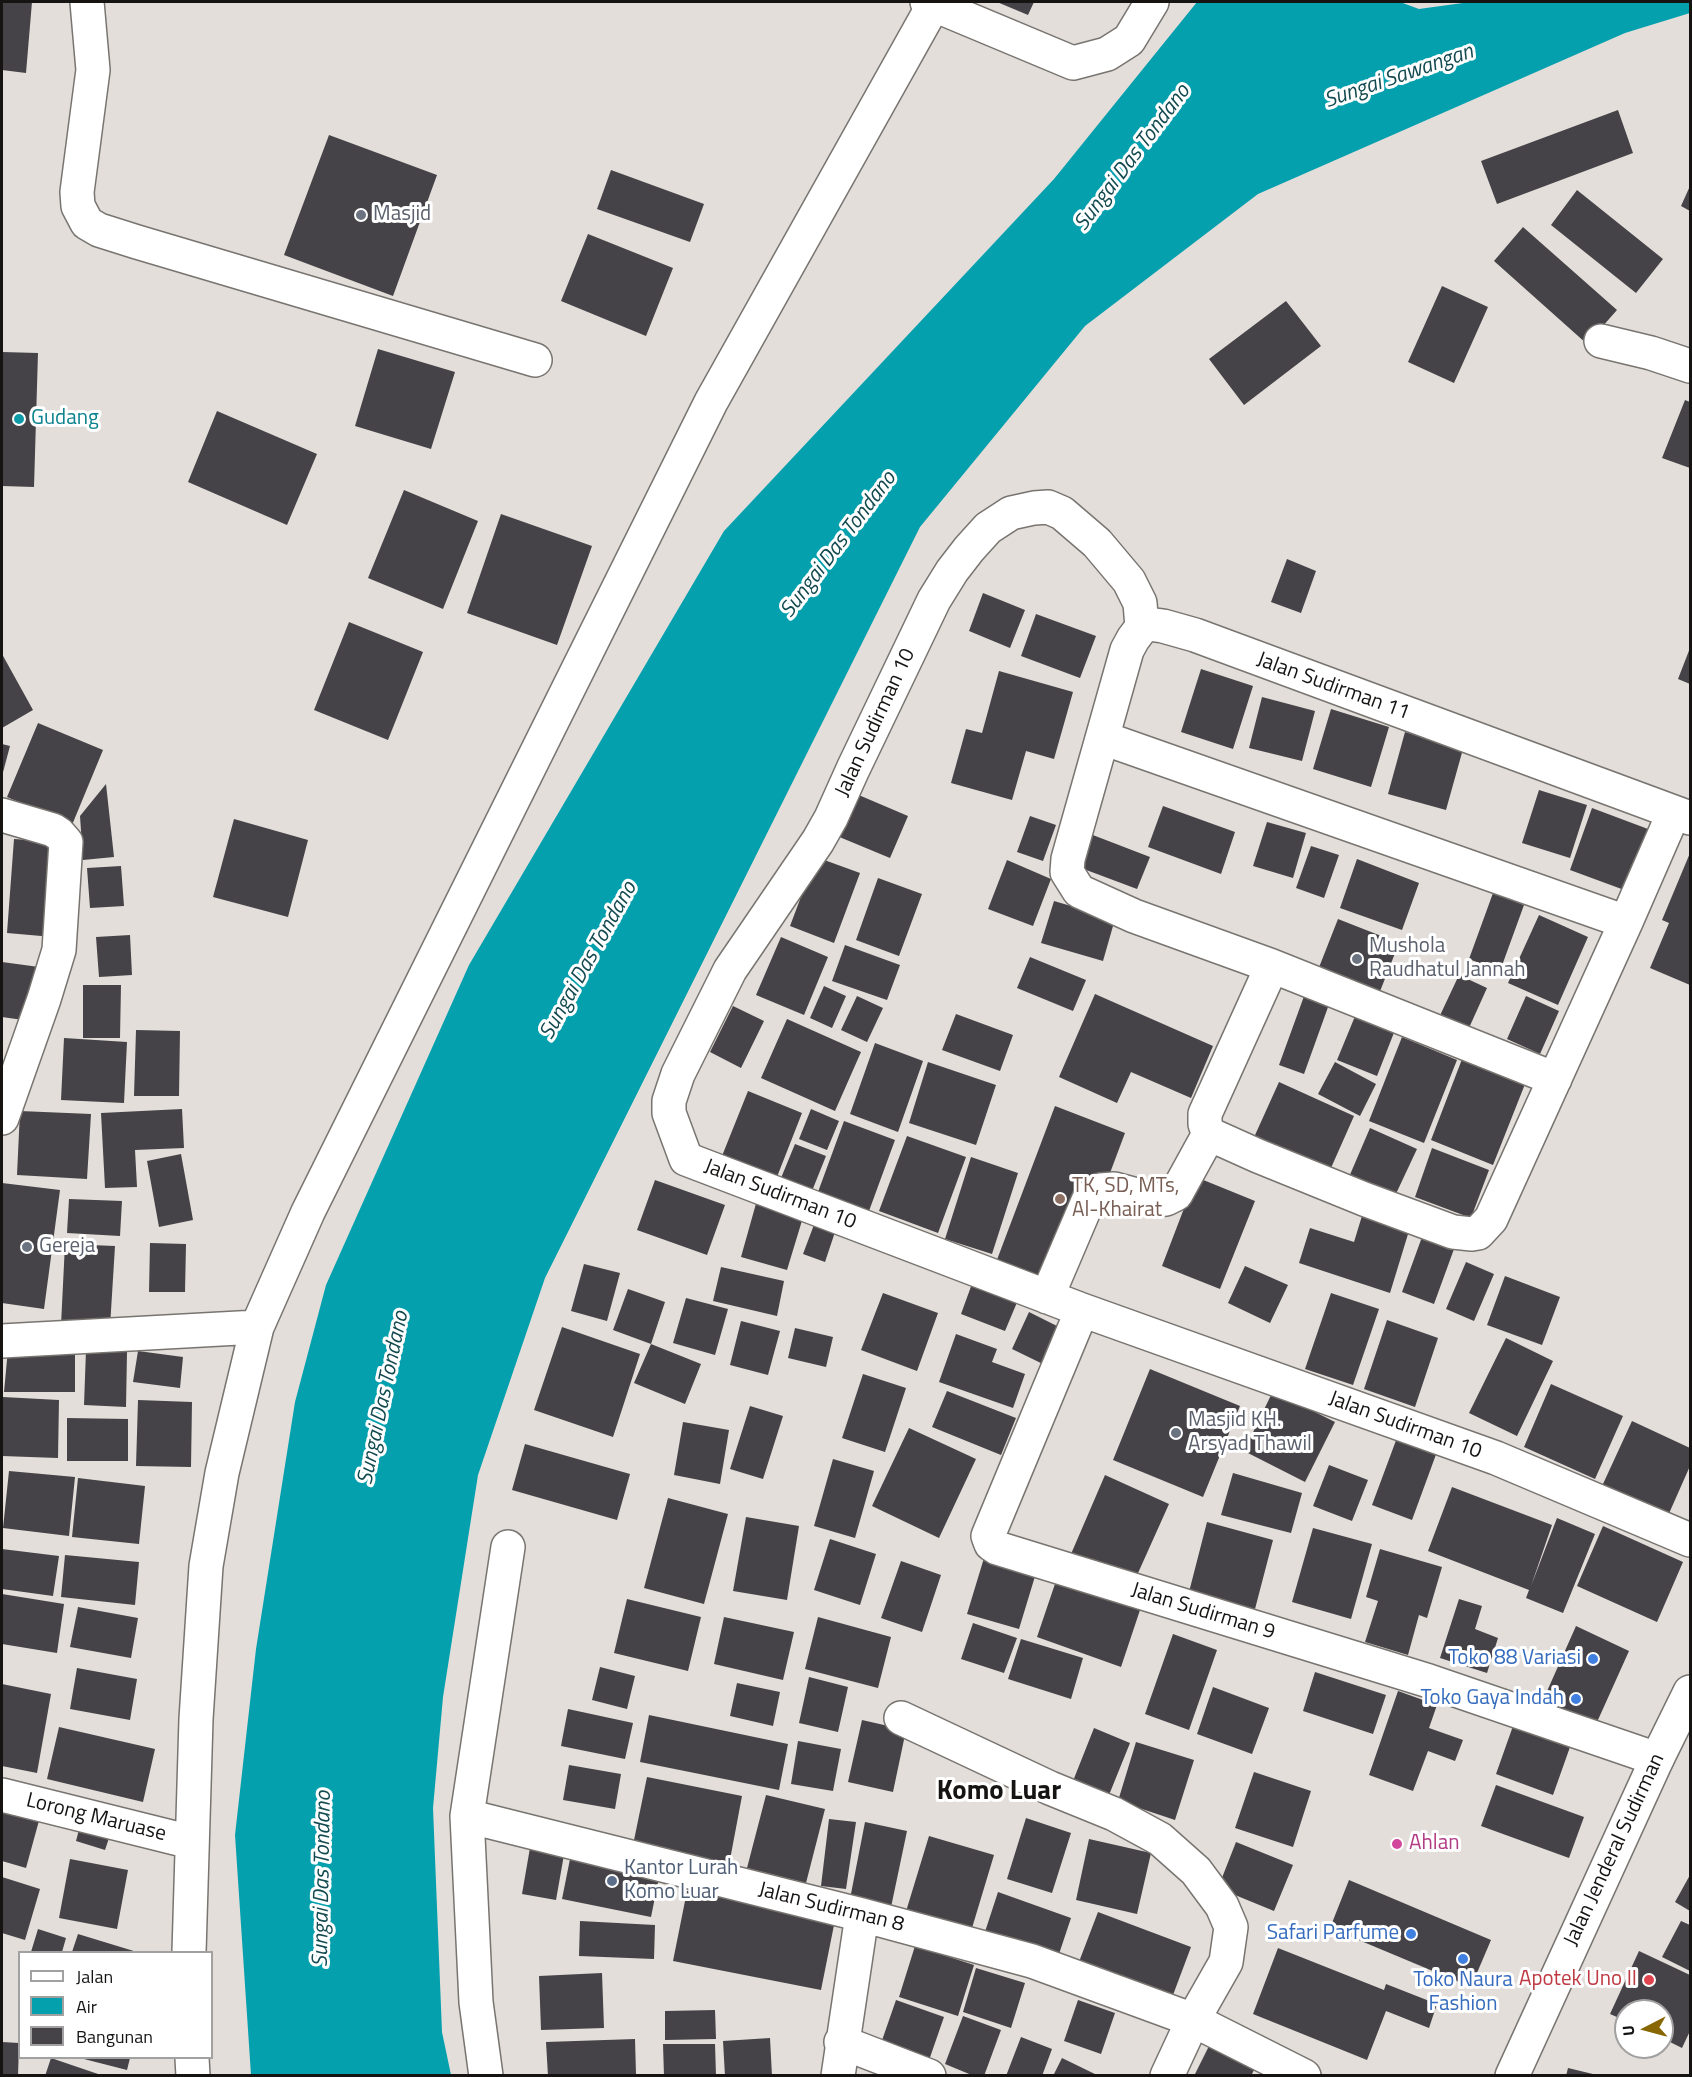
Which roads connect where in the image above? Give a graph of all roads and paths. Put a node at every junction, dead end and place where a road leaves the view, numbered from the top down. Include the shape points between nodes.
1 (87, 2) edge
2 (1152, 2) edge
3 (931, 3) edge
4 (1601, 341) dead end
5 (535, 360) dead end
6 (1690, 366) edge
7 (1142, 627) junction
8 (1103, 738) junction
9 (2, 815) edge
10 (1682, 815) edge
11 (1626, 922) junction
12 (1272, 966) junction
13 (1555, 1079) junction
14 (2, 1118) edge
15 (1209, 1134) junction
16 (1047, 1297) junction
17 (1082, 1310) junction
18 (257, 1327) junction
19 (2, 1341) edge
20 (1690, 1540) edge
21 (508, 1547) dead end
22 (1690, 1692) edge
23 (902, 1718) dead end
24 (1657, 1759) junction
25 (2, 1795) edge
26 (467, 1816) junction
27 (191, 1842) junction
28 (862, 1915) junction
29 (189, 1951) edge
30 (1193, 2020) junction
31 (842, 2042) junction
32 (192, 2059) edge
33 (194, 2076) edge
34 (486, 2076) edge
35 (838, 2076) edge
36 (929, 2076) edge
37 (1167, 2076) edge
38 (1304, 2076) edge
39 (1512, 2076) edge

1 - 5 main road via 93,70 78,192 78,206 87,223 137,242
2 - 3 main road via 1129,40 1107,54 1073,63
3 - 18 main road via 711,402 308,1212
4 - 6 main road
7 - 8 main road via 1128,650
7 - 10 main road, Jalan Sudirman 11 via 1156,624 1195,635
7 - 16 main road, Jalan Sudirman 10 via 1140,603 1129,581 1097,543 1062,513 1048,507 1034,508 1011,513 988,528 934,600 831,818 721,984 669,1101 671,1124 686,1159
8 - 11 main road
8 - 12 main road via 1068,859 1067,872 1073,885 1134,916
9 - 14 main road via 53,830 66,842 58,950
10 - 11 main road
11 - 13 main road
12 - 13 main road
12 - 15 main road via 1205,1113
13 - 15 main road via 1491,1219 1479,1233 1453,1232
15 - 16 main road via 1176,1194 1155,1200 1114,1189 1093,1195
16 - 17 main road, Jalan Sudirman 10
17 - 20 main road, Jalan Sudirman 10 via 1496,1458
17 - 24 main road, Jalan Sudirman 9 via 988,1536 991,1544 1429,1681
18 - 19 main road
18 - 27 main road via 222,1473 206,1566
21 - 26 main road
22 - 24 main road, Jalan Jenderal Sudirman
23 - 30 main road via 1114,1814 1160,1839 1196,1871 1222,1906 1231,1928 1226,1962
24 - 39 main road, Jalan Jenderal Sudirman
25 - 27 main road, Lorong Maruase
26 - 28 main road, Jalan Sudirman 8
26 - 34 main road via 476,2002
27 - 29 main road
28 - 30 main road, Jalan Sudirman 8 via 1032,1961
28 - 31 main road
30 - 37 main road
30 - 38 main road, Jalan Sudirman 8
31 - 35 main road
31 - 36 main road
32 - 33 main road

